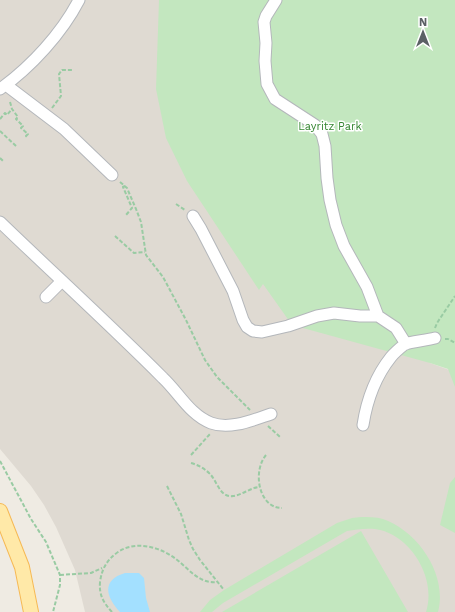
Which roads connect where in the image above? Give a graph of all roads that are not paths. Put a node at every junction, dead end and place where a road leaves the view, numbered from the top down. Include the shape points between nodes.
1 (79, 0) edge
2 (276, 0) edge
3 (2, 87) edge
4 (112, 175) road end
5 (193, 216) dead end
6 (0, 222) edge
7 (62, 281) junction
8 (46, 297) dead end
9 (378, 316) junction
10 (435, 338) road end
11 (406, 344) junction
12 (271, 414) dead end
13 (363, 425) dead end
14 (0, 511) edge
15 (31, 612) edge

1 - 3 lane via 52,40 18,75
2 - 9 lane via 264,22 267,84 275,99 316,125 322,134 330,200 336,225 344,246 367,287
3 - 4 lane via 64,129
5 - 9 lane via 233,291 243,320 253,331 262,332 334,313
6 - 7 lane
7 - 8 lane
7 - 12 lane via 164,378 200,418 224,425 242,423
9 - 11 lane via 396,328
10 - 11 lane
11 - 13 lane via 378,374
14 - 15 main road via 22,567

